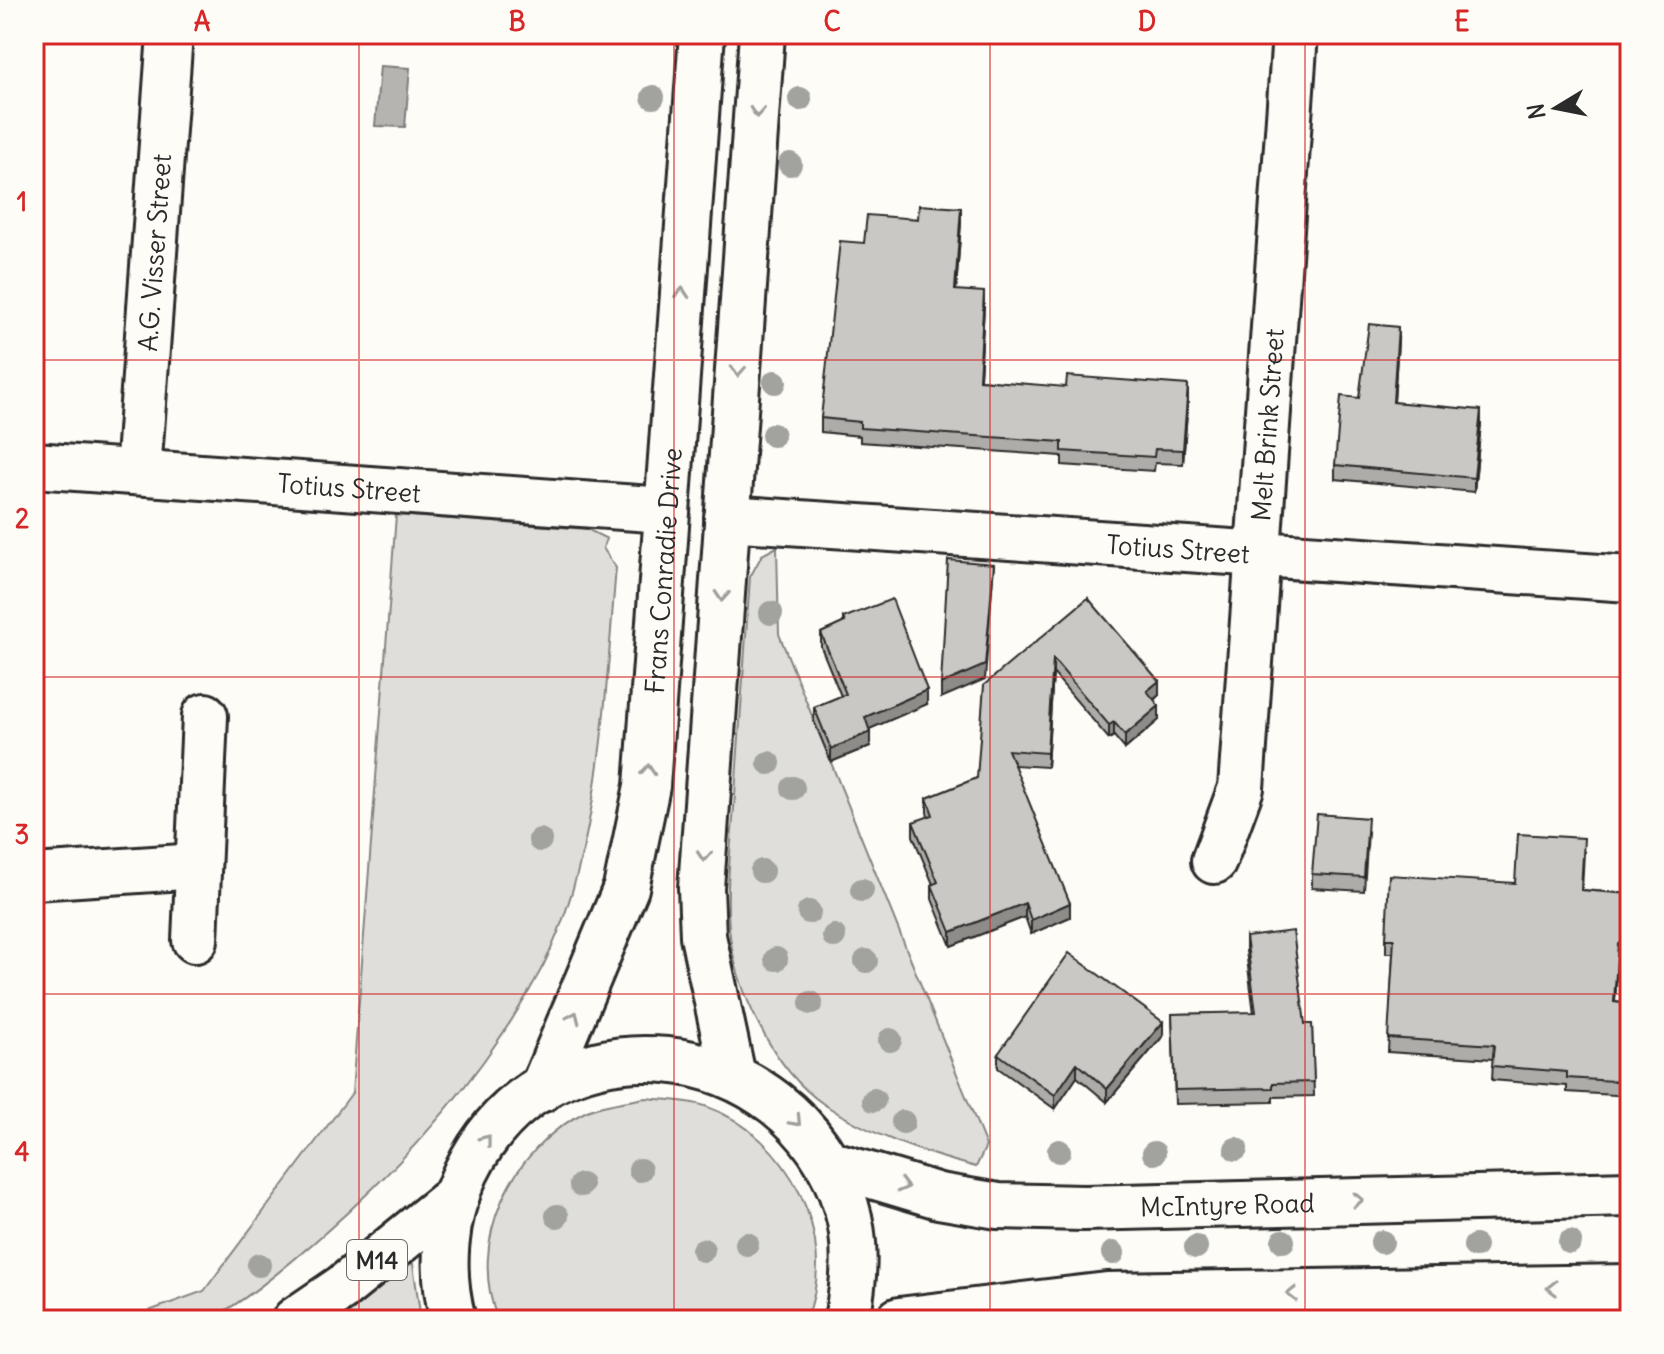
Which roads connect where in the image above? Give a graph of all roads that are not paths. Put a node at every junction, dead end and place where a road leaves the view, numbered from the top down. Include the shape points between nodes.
1 (170, 34) edge
2 (702, 34) edge
3 (762, 34) edge
4 (1295, 34) edge
5 (34, 465) edge
6 (138, 472) junction
7 (665, 510) junction
8 (727, 518) junction
9 (1259, 553) junction
10 (1630, 579) edge
11 (205, 716) dead end
12 (1214, 861) dead end
13 (198, 866) junction
14 (34, 877) edge
15 (195, 940) dead end
16 (733, 1076) junction
17 (542, 1089) junction
18 (829, 1163) junction
19 (1630, 1194) edge
20 (457, 1195) junction
21 (1630, 1287) edge
22 (295, 1320) edge
23 (453, 1320) edge
24 (847, 1320) edge
25 (899, 1320) edge

1 - 6 main road, A.G. Visser Street
7 -> 2 main road, Frans Conradie Drive
3 -> 8 main road
4 - 9 main road, Melt Brink Street
5 - 6 main road, Totius Street
6 - 7 main road, Totius Street
17 -> 7 main road, Frans Conradie Drive via 626,888 647,786
8 - 9 main road, Totius Street
8 -> 16 main road via 701,888 703,936
9 - 10 main road, Totius Street
9 - 12 main road, Melt Brink Street via 1241,788
11 - 13 main road
13 - 14 main road
13 - 15 main road
16 - 17 main road, M14 via 686,1061 636,1058 587,1068
16 -> 18 main road, M14 via 787,1111
20 -> 17 main road, M14 via 485,1140
18 -> 19 main road, McIntyre Road via 939,1196 998,1206
18 - 24 main road, M14 via 853,1239
20 - 22 main road, M14
20 - 23 main road, M14 via 445,1262
21 -> 25 main road via 1107,1295

